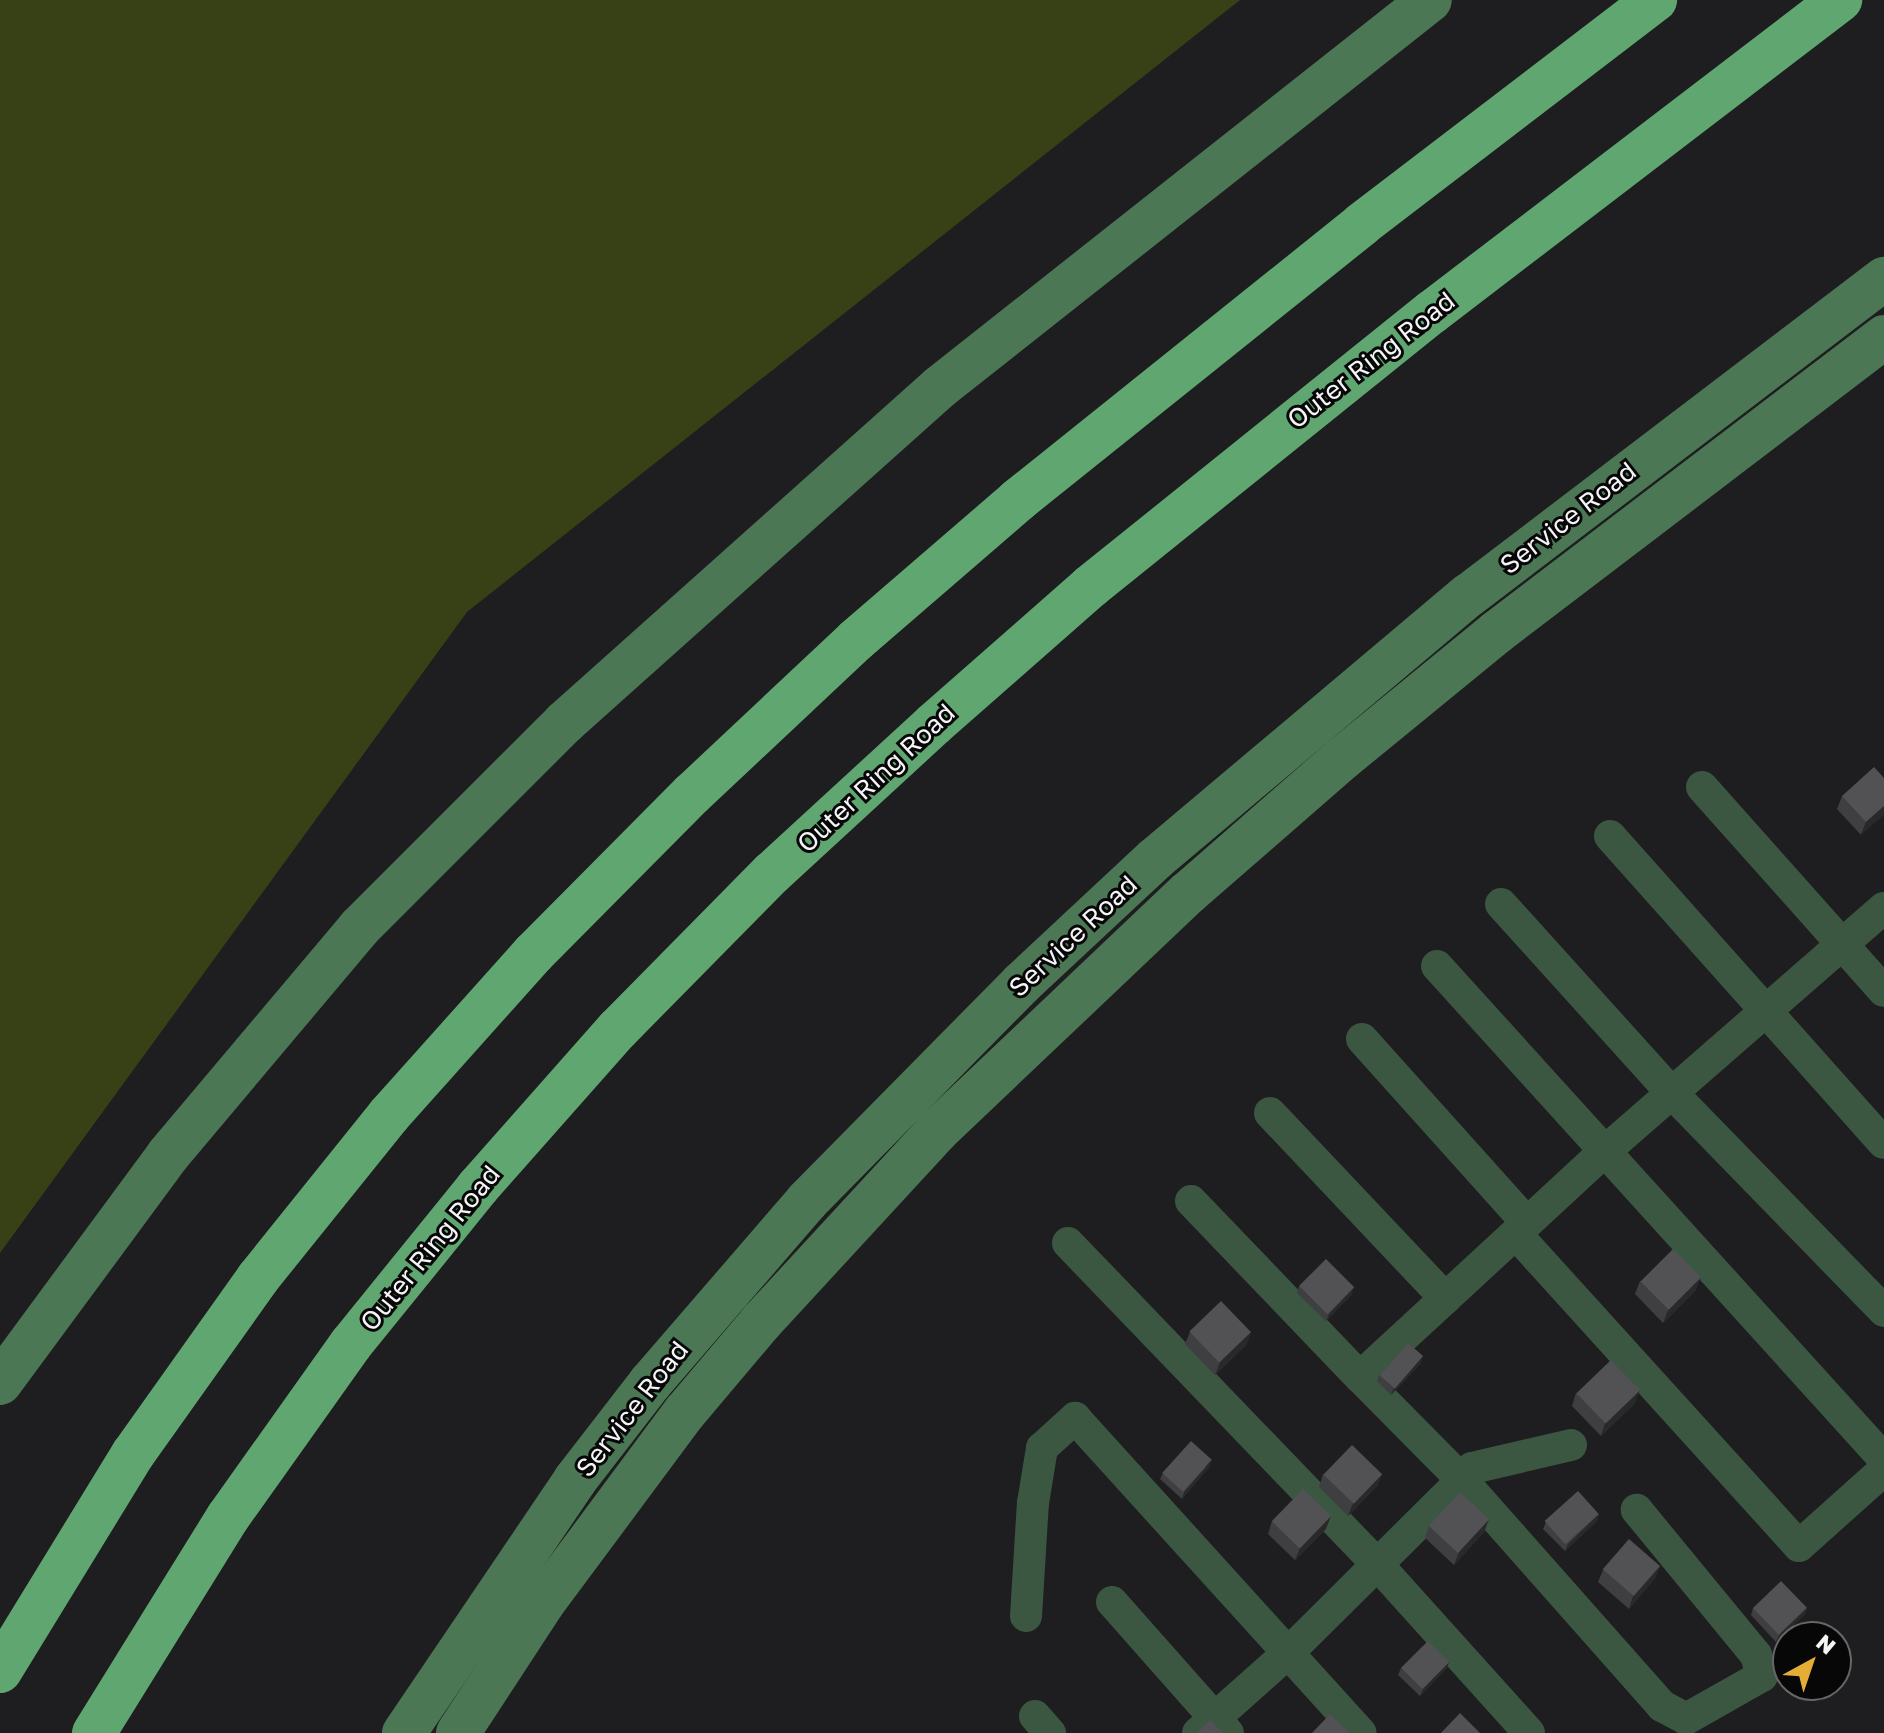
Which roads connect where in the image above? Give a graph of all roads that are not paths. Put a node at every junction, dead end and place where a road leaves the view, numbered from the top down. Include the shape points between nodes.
1 (1430, 0) edge
2 (1655, 0) edge
3 (1840, 0) edge
4 (1884, 279) edge
5 (1884, 337) edge
6 (1702, 787) dead end
7 (1610, 836) dead end
8 (1501, 904) dead end
9 (1884, 908) edge
10 (1842, 944) junction
11 (1437, 966) dead end
12 (1884, 991) edge
13 (1766, 1010) junction
14 (1362, 1039) dead end
15 (1672, 1093) junction
16 (1270, 1113) dead end
17 (1884, 1143) edge
18 (1604, 1152) junction
19 (1191, 1201) dead end
20 (1521, 1228) junction
21 (1068, 1243) dead end
22 (1445, 1298) junction
23 (1884, 1311) edge
24 (1360, 1377) junction
25 (0, 1383) edge
26 (1571, 1445) dead end
27 (1884, 1459) edge
28 (1884, 1470) edge
29 (1462, 1480) junction
30 (1637, 1510) dead end
31 (1377, 1564) junction
32 (1112, 1602) dead end
33 (1026, 1616) dead end
34 (1289, 1652) junction
35 (0, 1671) edge
36 (1214, 1728) edge
37 (94, 1733) edge
38 (404, 1733) edge
39 (458, 1733) edge
40 (1361, 1733) edge
41 (1529, 1733) edge

1 - 25 main road via 940,387 564,723 359,928 168,1155
2 - 35 highway via 1326,252 1018,500 856,640 534,953 389,1115 258,1278 133,1454
3 - 37 highway, Outer Ring Road via 1432,312 1102,577 772,873 618,1029 478,1187 351,1344 228,1517
4 - 38 main road, Service Road via 1469,595 1314,723 1155,859 903,1100 650,1383 575,1480
5 - 39 main road, Service Road via 1497,632 1343,758 1188,893 990,1079 841,1234 685,1412 552,1591
6 - 10 street
7 - 13 street
8 - 15 street
9 - 10 street
10 - 12 street
10 - 13 street
11 - 18 street
13 - 15 street
13 - 17 street
14 - 20 street
15 - 18 street
15 - 23 street
16 - 22 street
18 - 20 street
18 - 27 street
19 - 24 street
20 - 22 street
20 - 28 street via 1799,1546
21 - 31 street
22 - 24 street
24 - 29 street
26 - 29 street via 1472,1468
29 - 30 street via 1662,1706 1686,1719 1762,1676 1756,1655
29 - 31 street
31 - 34 street
31 - 41 street
32 - 36 street
33 - 34 street via 1042,1448 1075,1418
34 - 36 street
34 - 40 street

